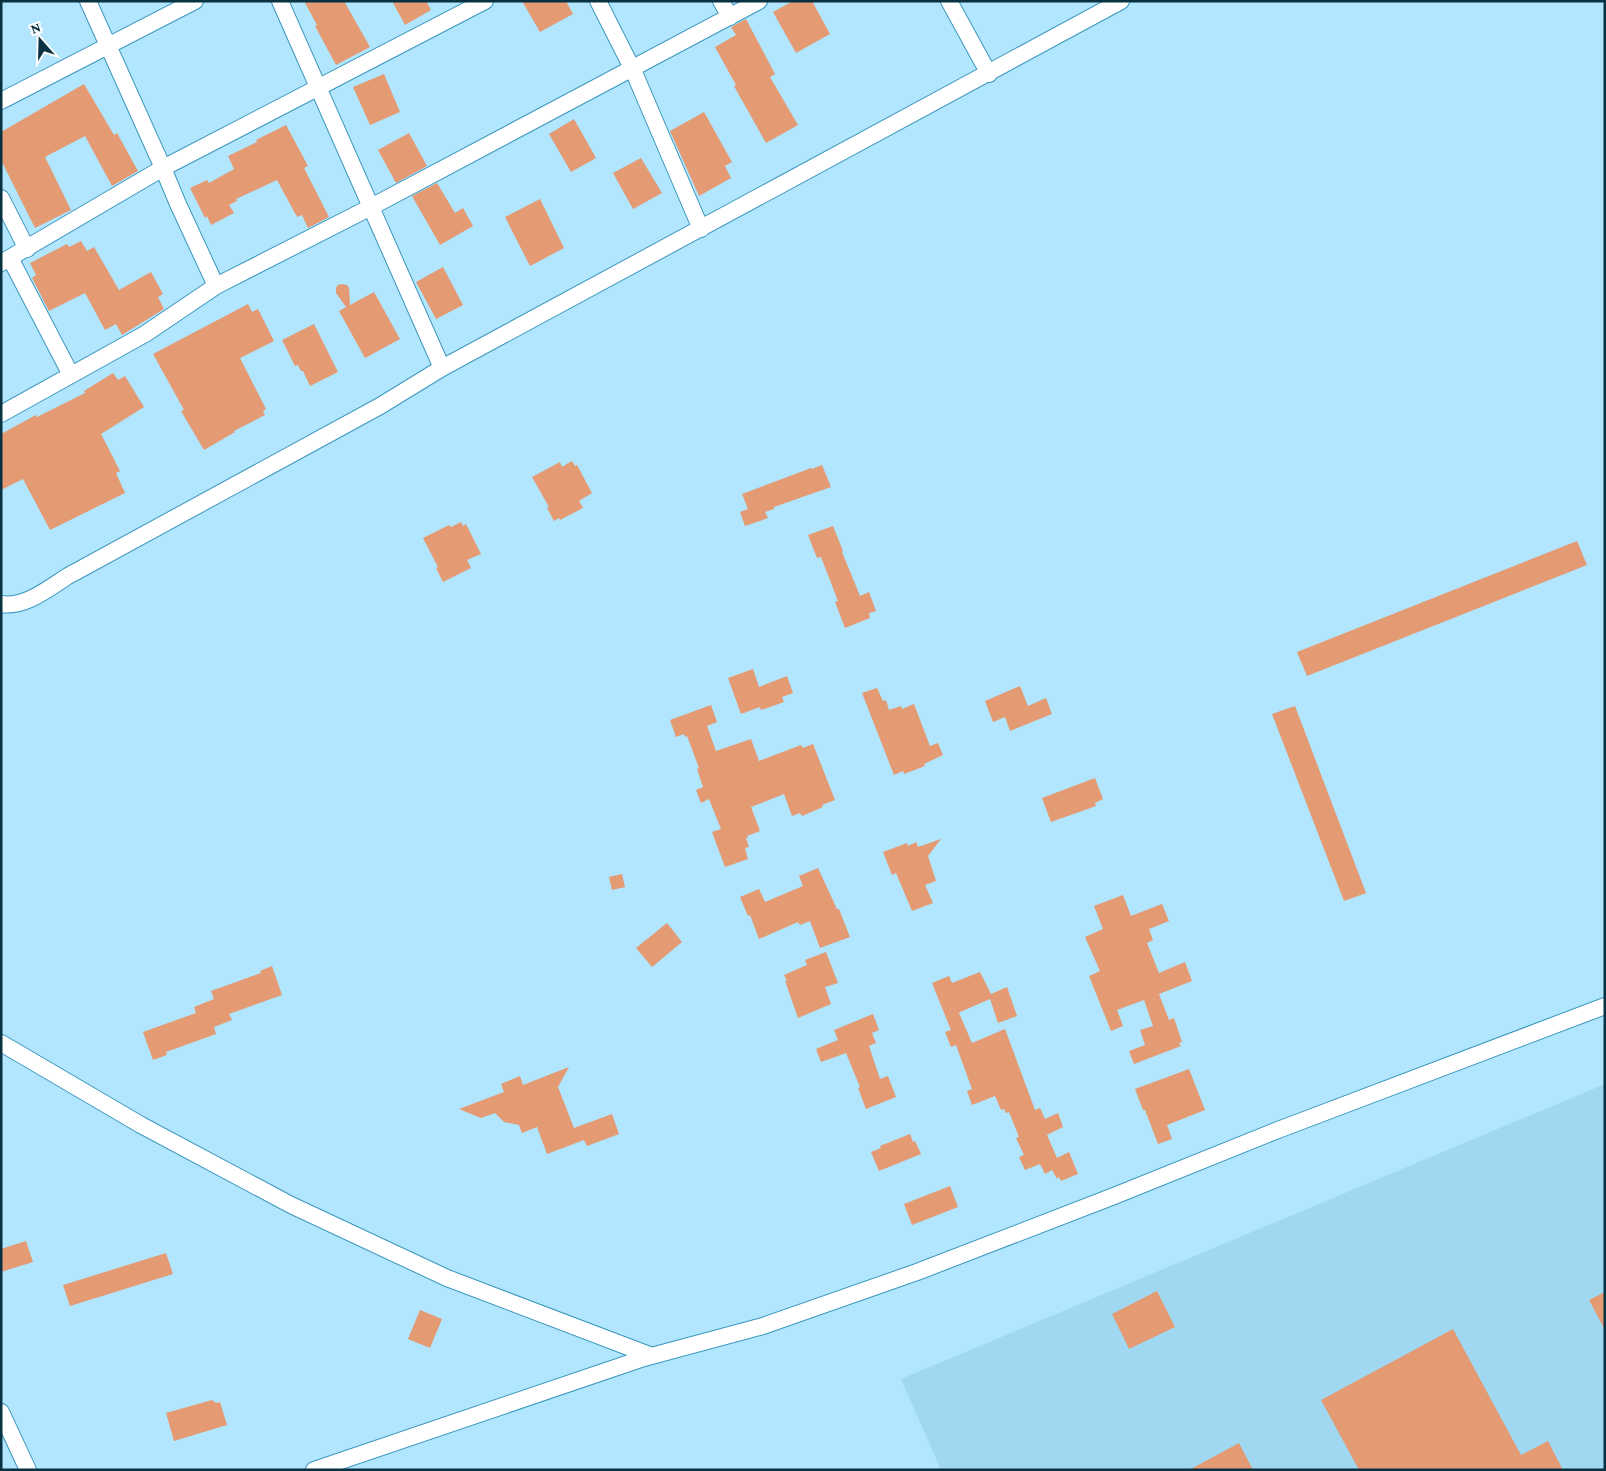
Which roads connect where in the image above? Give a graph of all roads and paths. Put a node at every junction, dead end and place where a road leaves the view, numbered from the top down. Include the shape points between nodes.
1 (88, 1) edge
2 (195, 1) edge
3 (280, 1) edge
4 (485, 1) edge
5 (598, 1) edge
6 (721, 1) edge
7 (760, 1) edge
8 (949, 1) edge
9 (1121, 1) edge
10 (730, 17) junction
11 (108, 45) junction
12 (633, 70) junction
13 (989, 74) junction
14 (319, 88) junction
15 (1, 101) edge
16 (163, 168) junction
17 (1, 198) edge
18 (371, 207) junction
19 (701, 229) junction
20 (27, 249) junction
21 (6, 261) edge
22 (216, 286) junction
23 (442, 368) junction
24 (71, 375) junction
25 (1, 414) edge
26 (1, 604) edge
27 (1605, 1006) edge
28 (1, 1043) edge
29 (652, 1356) junction
30 (1, 1412) edge
31 (28, 1470) edge
32 (314, 1470) edge

1 - 11 street
2 - 11 street
3 - 14 street
4 - 14 street
5 - 12 street
6 - 10 street
7 - 10 street
8 - 13 street
9 - 13 street
10 - 12 street
11 - 15 street
11 - 16 street
12 - 18 street
12 - 19 street
13 - 19 street
14 - 16 street
14 - 18 street
16 - 20 street
16 - 22 street
17 - 20 street
18 - 22 street
18 - 23 street
19 - 23 street
20 - 21 street
21 - 24 street
22 - 24 street via 145,334
23 - 26 street via 380,406 41,593 23,602
24 - 25 street
27 - 29 street via 1287,1126 917,1272 763,1326
28 - 29 street via 141,1125 291,1206 446,1278
29 - 32 street
30 - 31 street

